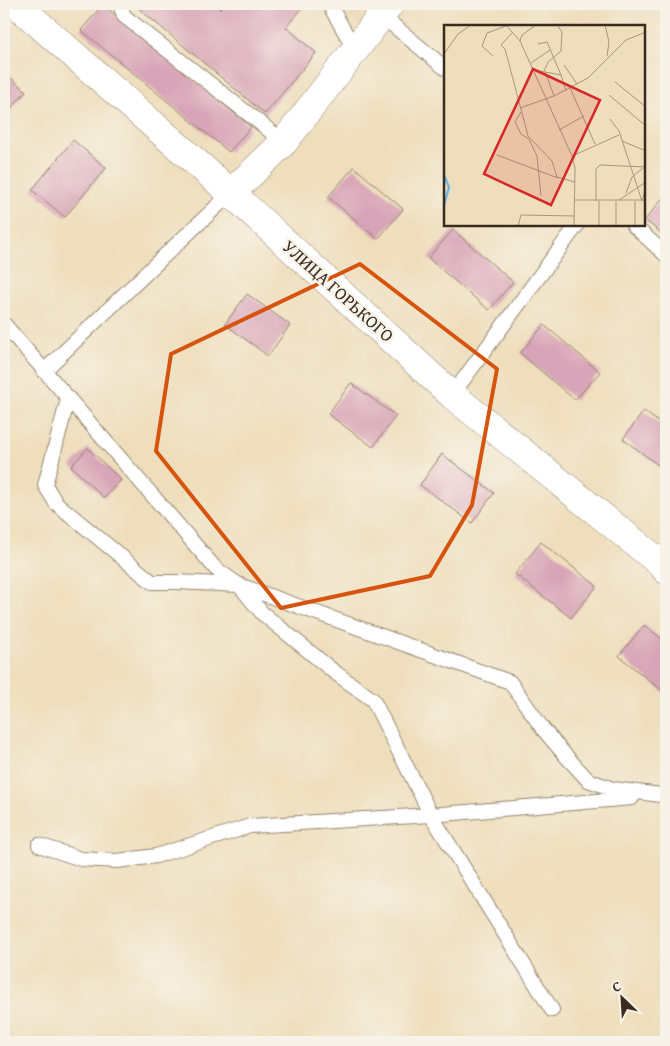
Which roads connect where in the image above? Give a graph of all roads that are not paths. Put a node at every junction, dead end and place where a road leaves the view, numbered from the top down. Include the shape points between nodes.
1 (16, 4) edge
2 (120, 4) edge
3 (329, 4) edge
4 (386, 10) edge
5 (355, 50) junction
6 (444, 67) edge
7 (284, 142) junction
8 (231, 194) junction
9 (576, 226) edge
10 (634, 226) edge
11 (666, 255) edge
12 (4, 324) edge
13 (44, 371) junction
14 (452, 395) junction
15 (68, 398) junction
16 (664, 562) edge
17 (239, 585) junction
18 (664, 795) edge
19 (431, 815) junction
20 (39, 845) dead end
21 (552, 1010) dead end

1 - 8 street, УЛИЦА ГОРЬКОГО
2 - 7 lane via 124,16
3 - 5 lane
4 - 5 street
4 - 6 lane
5 - 7 street
7 - 8 street
8 - 13 lane
8 - 14 street, УЛИЦА ГОРЬКОГО
9 - 14 lane
10 - 11 lane
12 - 13 lane
13 - 15 lane
14 - 16 street, УЛИЦА ГОРЬКОГО
15 - 17 lane via 216,569
15 - 17 lane via 45,485 56,502 152,582
17 - 18 lane via 510,682 544,729 588,780 614,789
17 - 19 lane via 262,613 373,700
18 - 19 lane
19 - 20 lane via 250,826 156,856 117,861 81,858
19 - 21 lane

